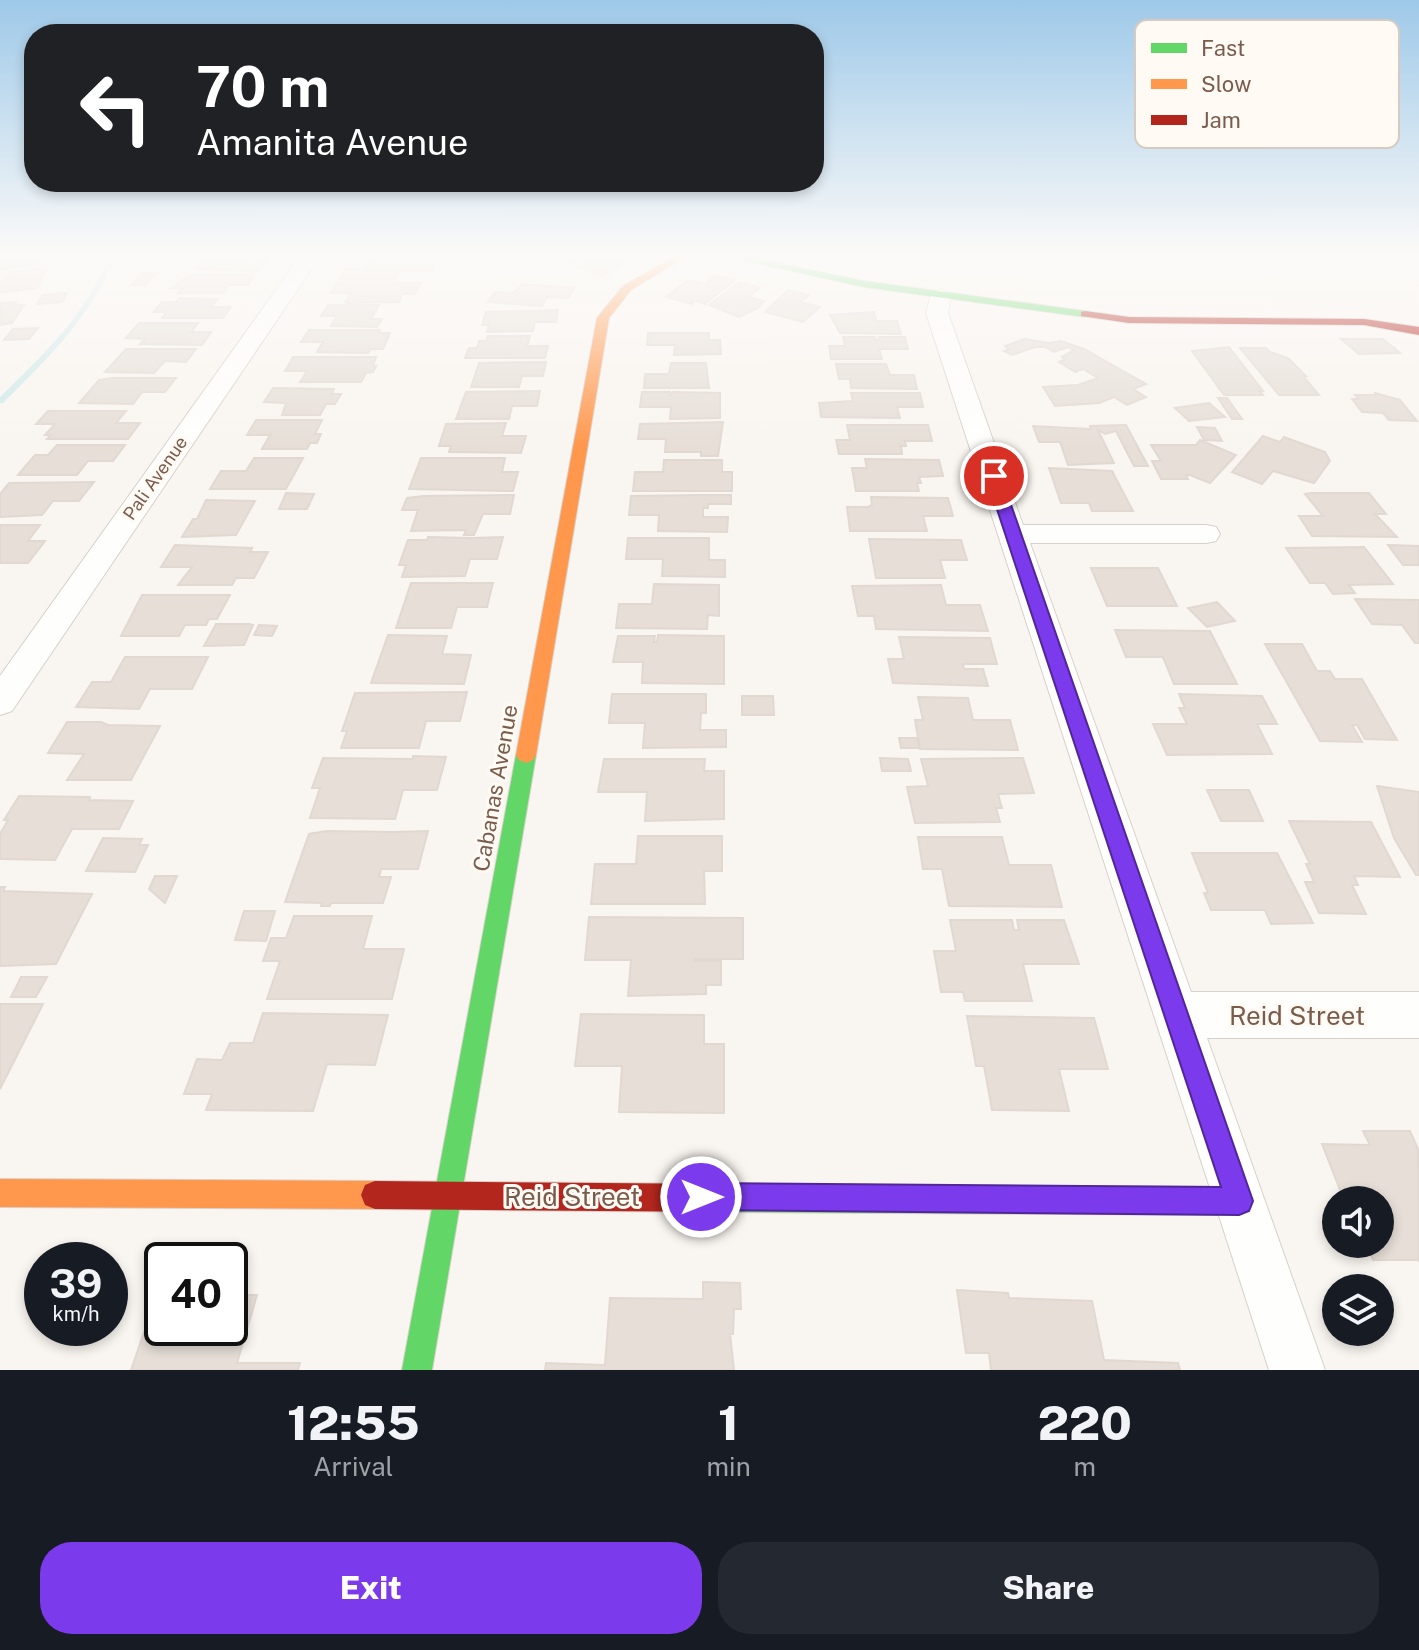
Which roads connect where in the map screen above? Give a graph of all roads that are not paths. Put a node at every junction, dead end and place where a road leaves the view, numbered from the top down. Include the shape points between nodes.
1 (267, 319) edge
2 (603, 319) edge
3 (939, 319) edge
4 (1121, 319) edge
5 (1419, 331) edge
6 (1013, 534) junction
7 (1206, 534) dead end
8 (0, 702) edge
9 (1176, 1015) junction
10 (1419, 1015) edge
11 (0, 1193) edge
12 (448, 1195) junction
13 (1239, 1201) junction
14 (417, 1370) edge
15 (1297, 1370) edge

1 - 8 street, Pali Avenue
2 - 12 street, Cabanas Avenue
3 - 6 street
4 - 5 street via 1364,322
6 - 7 street
6 - 9 street
9 - 10 street, Reid Street
9 - 13 street
11 - 12 street, Reid Street
12 - 13 street, Reid Street
12 - 14 street, Cabanas Avenue
13 - 15 street

